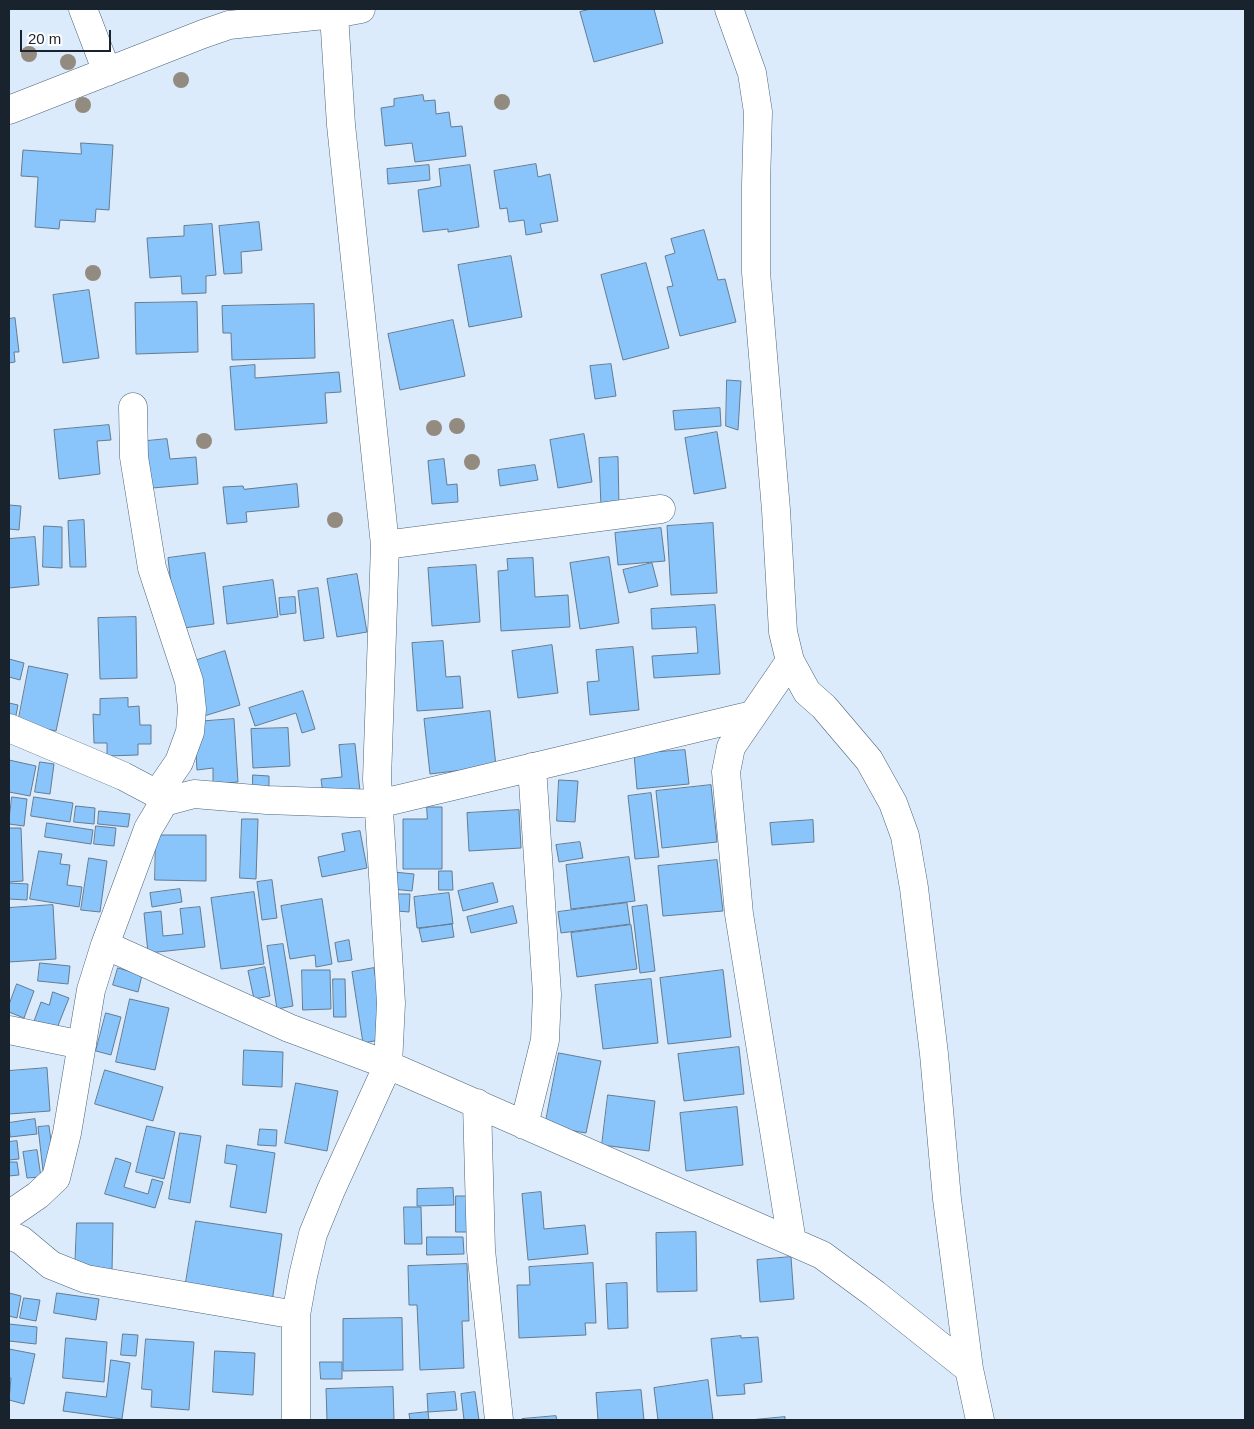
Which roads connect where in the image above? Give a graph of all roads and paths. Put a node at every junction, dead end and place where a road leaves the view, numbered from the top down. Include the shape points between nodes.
1 (83, 9) edge
2 (361, 9) edge
3 (729, 9) edge
4 (334, 14) junction
5 (227, 17) edge
6 (107, 72) junction
7 (9, 110) edge
8 (133, 407) dead end
9 (661, 509) dead end
10 (385, 545) junction
11 (790, 661) junction
12 (752, 715) junction
13 (9, 728) edge
14 (532, 767) junction
15 (161, 798) junction
16 (378, 804) junction
17 (105, 945) junction
18 (9, 1030) edge
19 (82, 1045) junction
20 (388, 1065) junction
21 (477, 1103) junction
22 (524, 1125) junction
23 (9, 1215) edge
24 (9, 1235) edge
25 (792, 1242) junction
26 (296, 1315) junction
27 (970, 1369) junction
28 (296, 1420) edge
29 (499, 1420) edge
30 (980, 1420) edge

1 - 6 street
2 - 4 street
3 - 11 street via 752,73 758,112 756,272 783,632
4 - 5 street
4 - 10 street via 341,125
5 - 6 street via 204,34
6 - 7 street
8 - 15 street via 134,457 152,568 189,681 192,709 190,732
9 - 10 street
10 - 16 street
11 - 12 street
11 - 27 street via 807,692 869,760 893,803 905,836 914,888 947,1199
12 - 14 street
12 - 25 street via 731,747 726,772 739,914
13 - 15 street via 123,776
14 - 16 street
14 - 22 street via 547,994 545,1040
15 - 16 street via 194,794
15 - 17 street
16 - 20 street via 391,1003
17 - 19 street via 91,990
17 - 20 street via 289,1028
18 - 19 street
19 - 23 street via 56,1178
20 - 21 street
20 - 26 street via 313,1234
21 - 22 street
21 - 29 street via 481,1250
22 - 25 street
24 - 26 street via 21,1240 51,1265 86,1279
25 - 27 street via 822,1255
26 - 28 street
27 - 30 street

